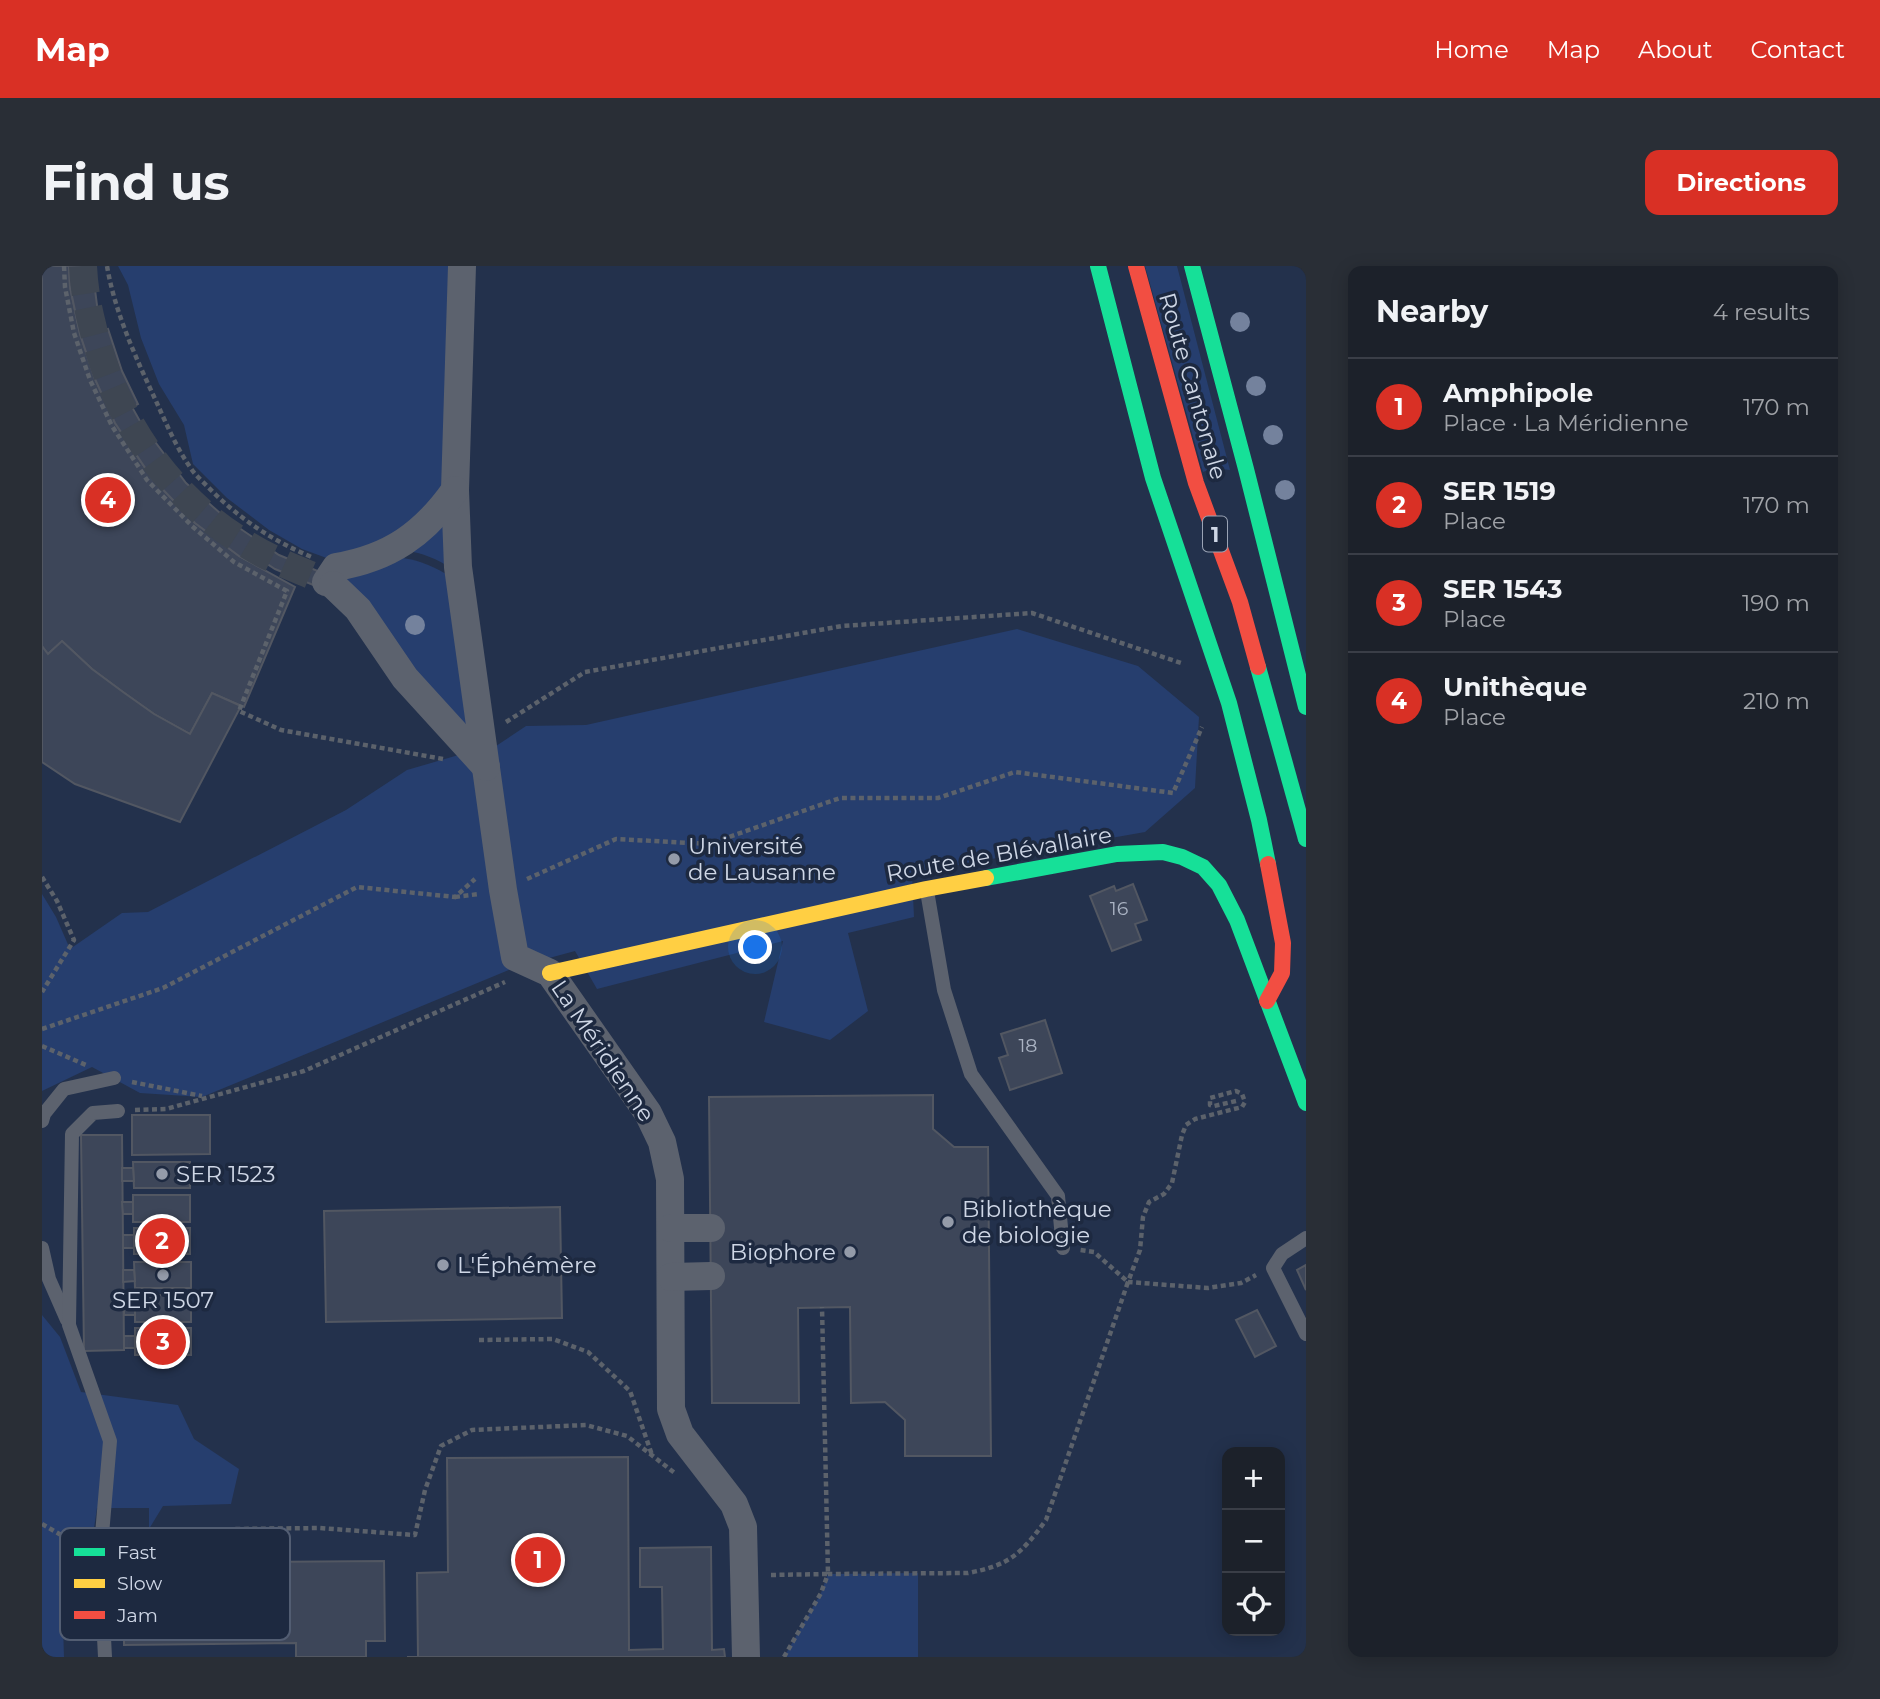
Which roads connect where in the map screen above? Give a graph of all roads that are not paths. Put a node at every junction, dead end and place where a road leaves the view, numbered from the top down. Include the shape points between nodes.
1 (462, 266) edge
2 (1098, 266) edge
3 (1136, 266) edge
4 (1192, 266) edge
5 (1216, 477) dead end
6 (1196, 483) junction
7 (1234, 487) dead end
8 (455, 490) junction
9 (1257, 513) junction
10 (1306, 707) edge
11 (485, 767) junction
12 (1306, 839) edge
13 (926, 889) junction
14 (550, 973) junction
15 (1267, 1001) junction
16 (114, 1078) road end
17 (1306, 1103) edge
18 (118, 1111) road end
19 (42, 1121) edge
20 (671, 1228) junction
21 (711, 1228) dead end
22 (1306, 1238) edge
23 (42, 1248) edge
24 (1063, 1248) road end
25 (711, 1276) dead end
26 (671, 1277) junction
27 (69, 1325) junction
28 (1306, 1334) edge
29 (103, 1528) edge
30 (746, 1657) edge

1 - 8 street, La Méridienne
2 - 15 street via 1153,478 1229,703 1259,820 1283,943 1282,973
3 - 6 street, Route Cantonale / 1
4 - 9 street, Route Cantonale / 1
5 - 6 street
6 - 12 street, Route Cantonale / 1 via 1240,602
7 - 9 street
8 - 11 street, La Méridienne via 458,567
8 - 11 street via 414,536 332,578 405,678
9 - 10 street, 1
11 - 14 street, La Méridienne via 515,957
13 - 14 street, Route de Blévallaire
13 - 15 street, Route de Blévallaire via 1117,854 1163,852 1182,857 1203,867 1219,885
13 - 24 lane via 944,990 971,1074 1058,1196
14 - 20 street, La Méridienne via 657,1131 670,1179
15 - 17 street, Route de Blévallaire
16 - 19 lane via 64,1089
18 - 27 lane via 93,1113 72,1133
20 - 21 street
20 - 26 street, La Méridienne
22 - 28 lane via 1282,1254 1273,1268
23 - 27 lane via 49,1279
25 - 26 street
26 - 30 street, La Méridienne via 671,1409 680,1434 734,1504 743,1527
27 - 29 lane via 110,1441

